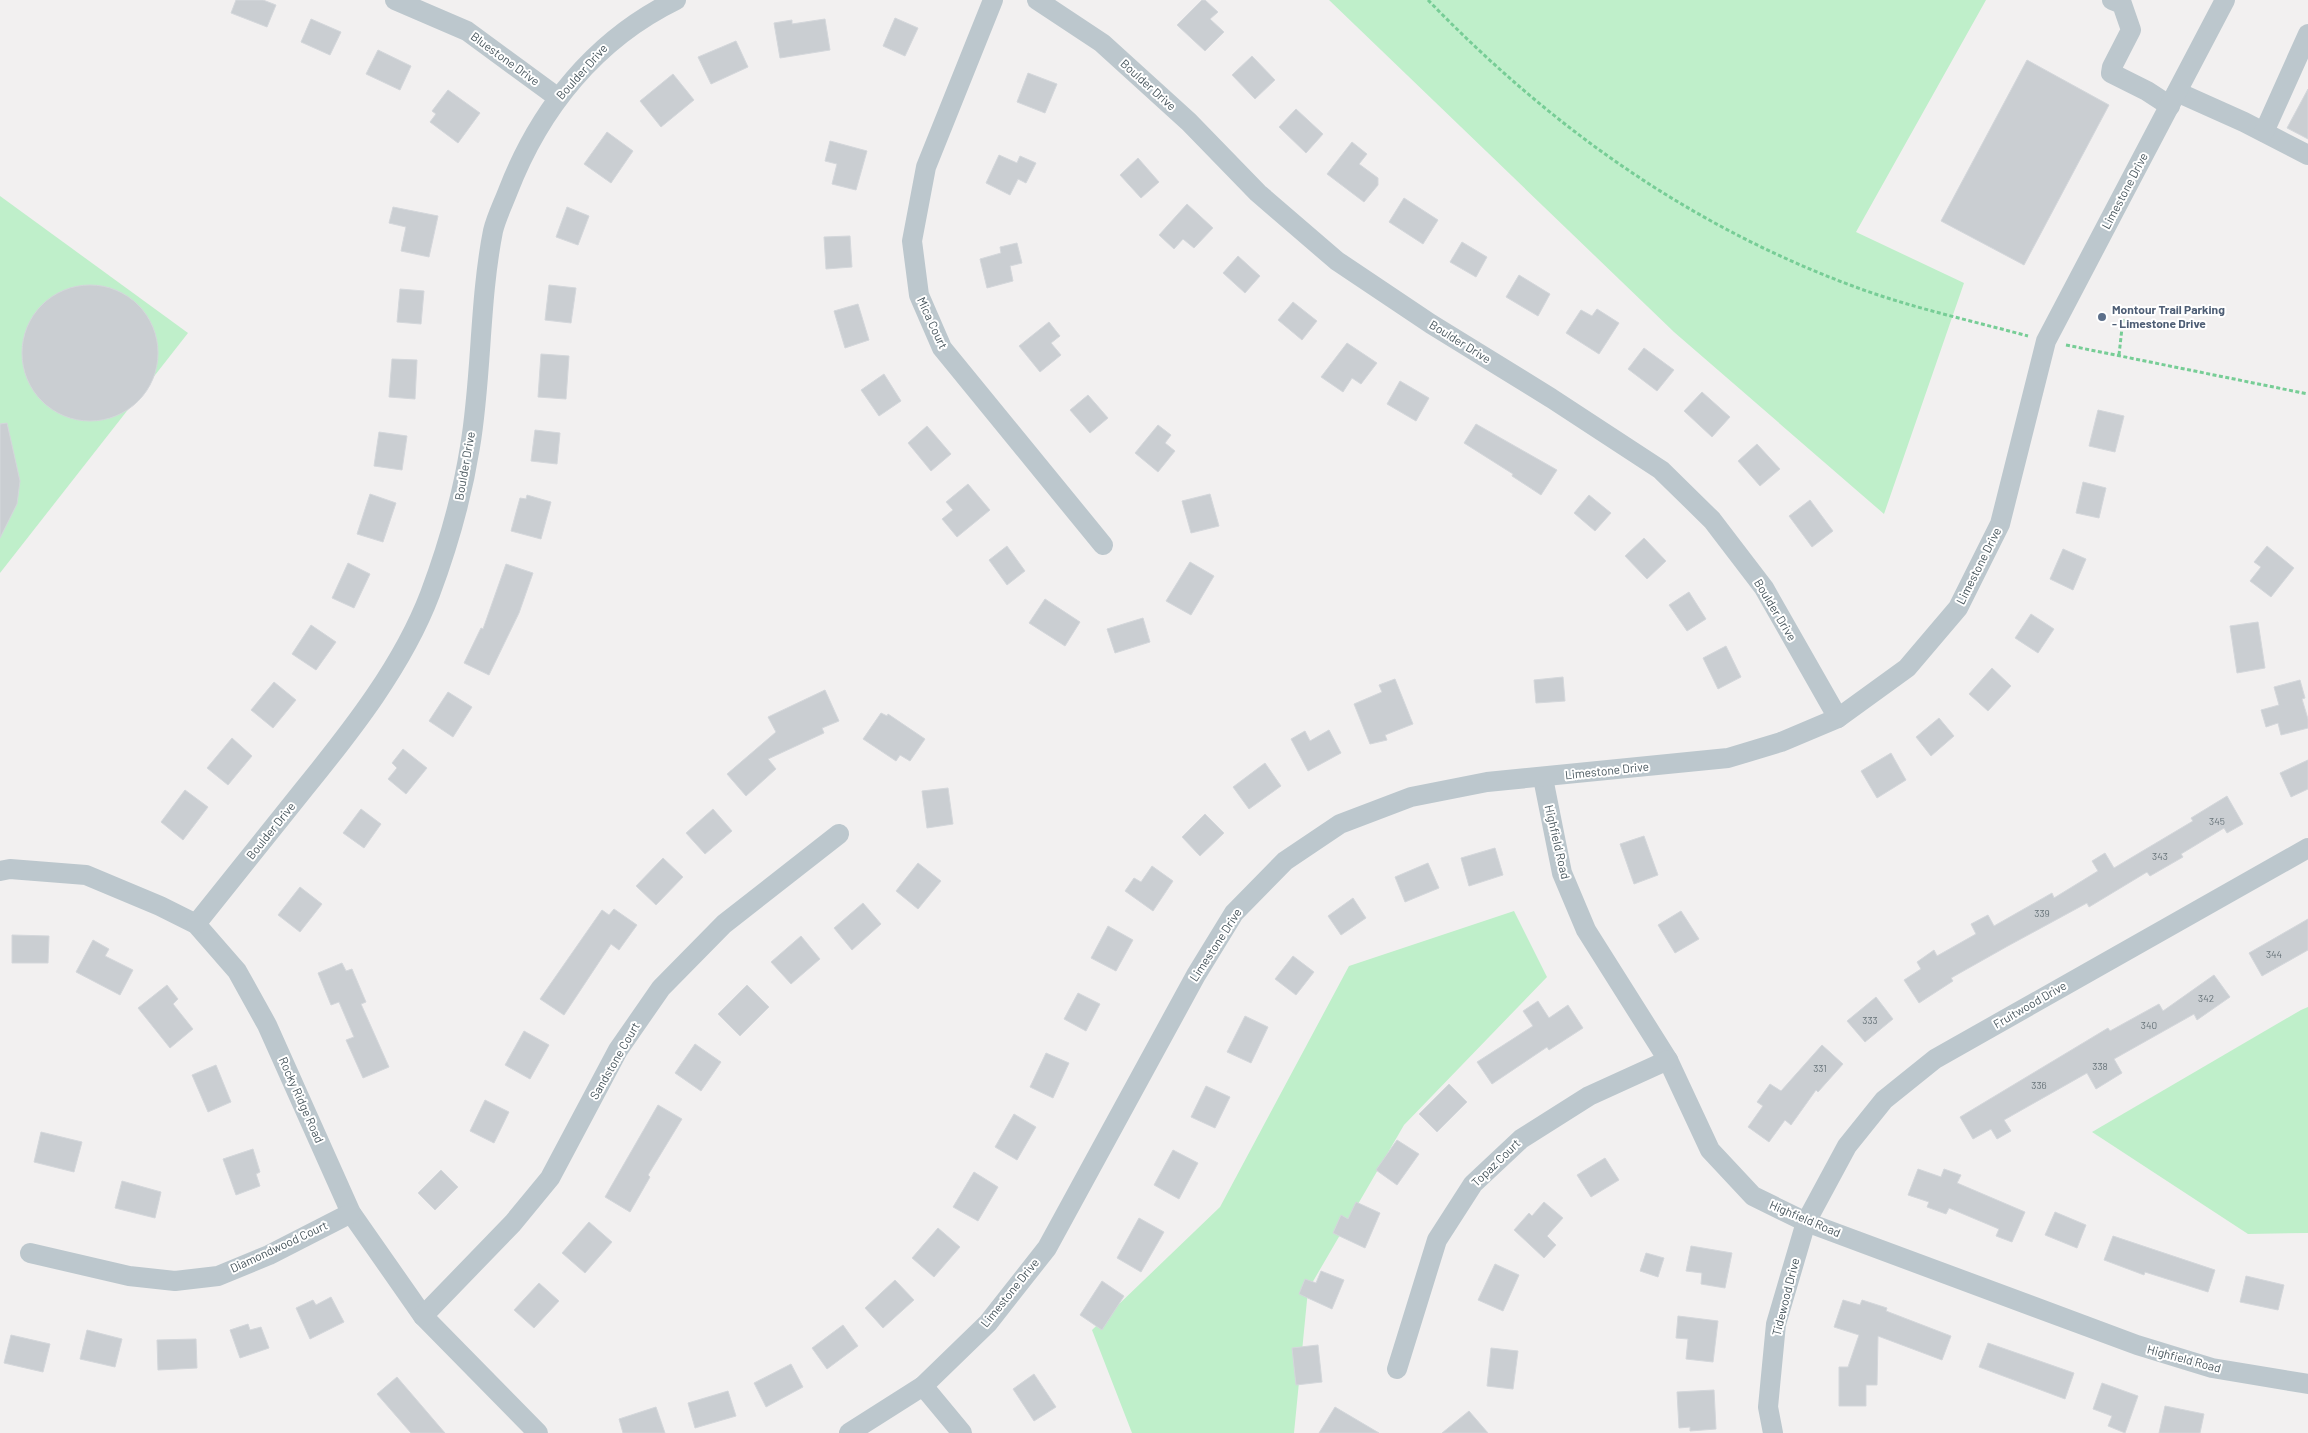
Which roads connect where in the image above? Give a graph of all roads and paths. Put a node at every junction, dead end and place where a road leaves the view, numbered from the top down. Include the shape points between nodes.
1 (395, 0) edge
2 (676, 0) edge
3 (993, 0) edge
4 (1037, 0) edge
5 (1428, 0) edge
6 (2112, 0) edge
7 (2225, 0) edge
8 (2308, 34) edge
9 (557, 97) junction
10 (2173, 99) junction
11 (2264, 132) junction
12 (2308, 155) edge
13 (2123, 320) dead end
14 (2046, 340) junction
15 (2119, 355) junction
16 (2308, 394) edge
17 (1103, 545) dead end
18 (1838, 718) junction
19 (1543, 778) junction
20 (839, 834) dead end
21 (2308, 848) edge
22 (0, 871) edge
23 (196, 924) junction
24 (1668, 1060) junction
25 (351, 1213) junction
26 (1806, 1222) junction
27 (30, 1253) dead end
28 (423, 1316) junction
29 (1396, 1369) dead end
30 (2308, 1384) edge
31 (923, 1386) junction
32 (538, 1433) edge
33 (849, 1433) edge
34 (962, 1433) edge
35 (1773, 1433) edge

1 - 9 street, Bluestone Drive via 467,31
2 - 9 street, Boulder Drive via 608,43
3 - 17 street, Mica Court via 926,167 912,241 919,295 942,348
4 - 18 street, Boulder Drive via 1102,43 1188,122 1258,193 1337,261 1661,470 1712,520 1764,588
5 - 14 path via 1470,44 1576,134 1644,182 1706,219 1778,255 1851,285 1919,307
6 - 10 street via 2122,4 2131,30 2111,73 2147,91
7 - 10 street, Limestone Drive
8 - 11 street
9 - 23 street, Boulder Drive via 518,165 493,229 471,446 454,524 430,596 399,658 359,721
10 - 11 street
10 - 14 street, Limestone Drive
11 - 12 street
13 - 15 path
14 - 15 path
14 - 18 street, Limestone Drive via 2000,524 1958,608 1906,668
15 - 16 path
18 - 19 street, Limestone Drive via 1781,742 1728,758
19 - 24 street, Highfield Road via 1562,873 1586,930
19 - 31 street, Limestone Drive via 1487,782 1411,797 1340,824 1285,861 1234,913 1196,975 1046,1248 988,1324
20 - 28 street, Sandstone Court via 724,924 660,988 618,1050 550,1178 513,1223
21 - 26 street, Fruitwood Drive via 1935,1059 1884,1100 1847,1146
22 - 23 street, Rocky Ridge Road via 86,874
23 - 25 street, Rocky Ridge Road via 237,970 268,1024
24 - 26 street, Highfield Road via 1710,1150 1753,1196
24 - 29 street, Topaz Court via 1589,1096 1522,1138 1473,1184 1437,1240
25 - 27 street, Diamondwood Court via 218,1276 176,1281 129,1276
25 - 28 street, Rocky Ridge Road
26 - 30 street, Highfield Road via 2137,1345 2212,1368
26 - 35 street, Tidewood Drive via 1776,1324 1768,1407
28 - 32 street, Rocky Ridge Road
31 - 33 street, Limestone Drive
31 - 34 street

